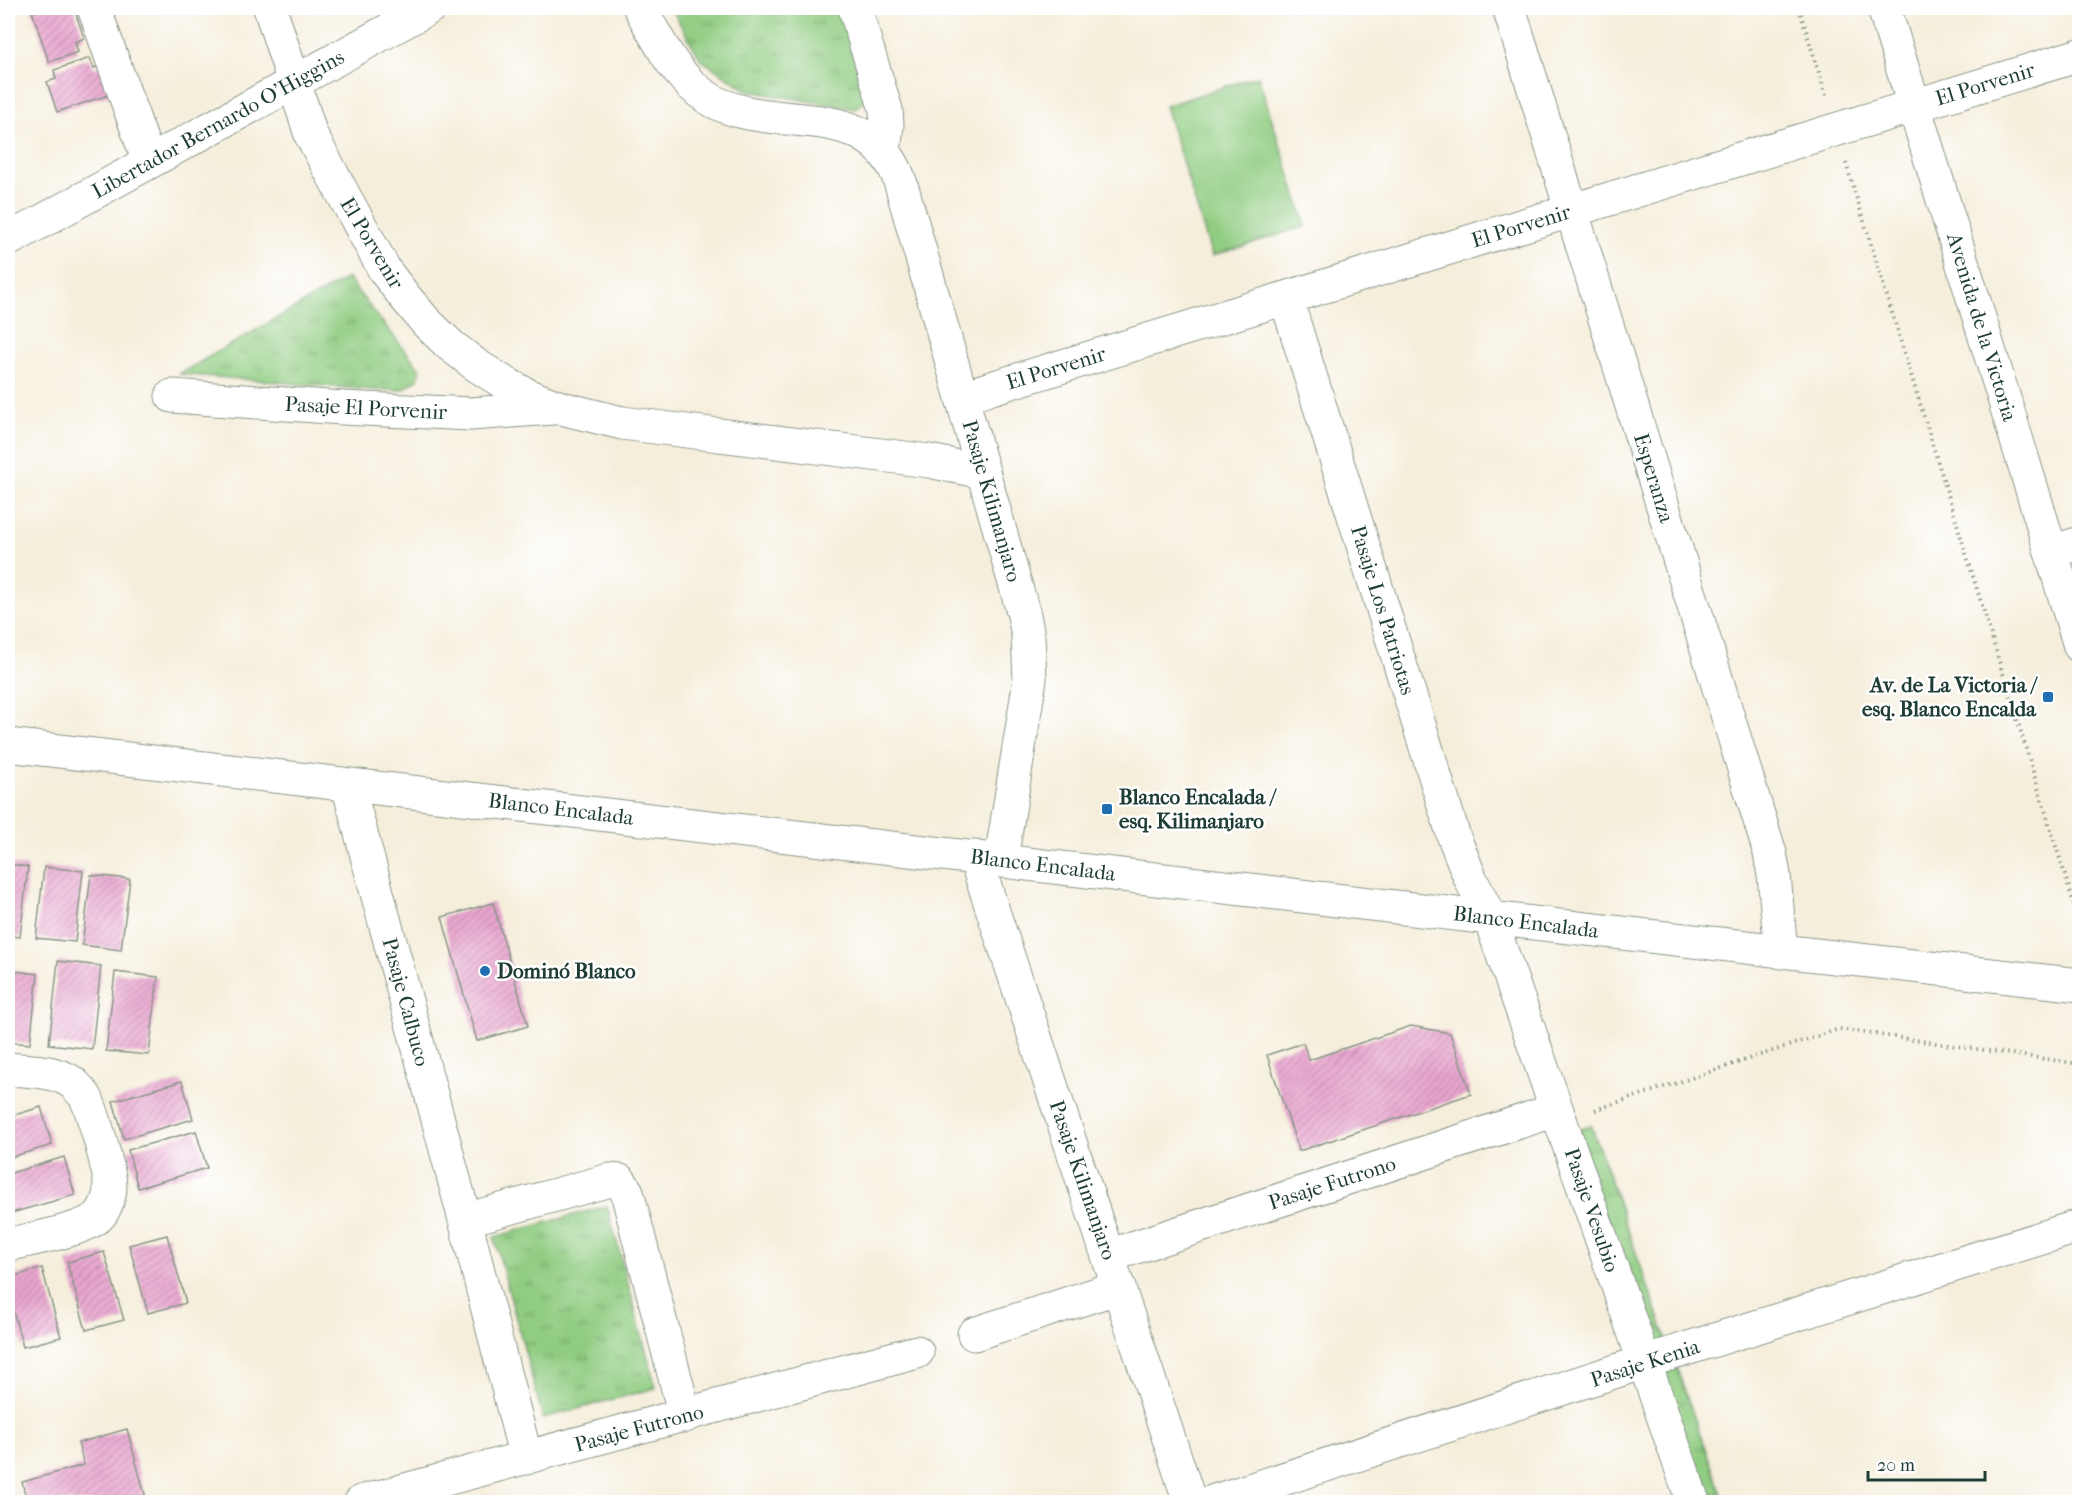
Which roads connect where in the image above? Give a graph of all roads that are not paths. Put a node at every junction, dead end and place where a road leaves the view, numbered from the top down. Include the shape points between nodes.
1 (94, 8) edge
2 (270, 8) edge
3 (429, 8) edge
4 (640, 8) edge
5 (1509, 8) edge
6 (1884, 8) edge
7 (856, 12) dead end
8 (2079, 55) edge
9 (295, 81) junction
10 (1914, 106) junction
11 (884, 153) junction
12 (149, 162) junction
13 (1571, 210) junction
14 (8, 240) edge
15 (1286, 298) junction
16 (172, 396) dead end
17 (962, 397) junction
18 (561, 408) junction
19 (983, 472) junction
20 (2065, 548) edge
21 (2079, 643) edge
22 (8, 745) edge
23 (348, 784) junction
24 (988, 859) junction
25 (1490, 918) junction
26 (1781, 952) junction
27 (2079, 985) edge
28 (8, 1069) edge
29 (1558, 1115) junction
30 (465, 1220) junction
31 (2079, 1226) edge
32 (8, 1245) edge
33 (1108, 1256) junction
34 (1119, 1287) junction
35 (974, 1334) dead end
36 (917, 1352) dead end
37 (1644, 1362) junction
38 (686, 1416) junction
39 (526, 1458) junction
40 (361, 1503) edge
41 (1190, 1503) edge
42 (1212, 1503) edge
43 (1693, 1503) edge

1 - 12 street
2 - 9 street, El Porvenir
3 - 9 street, Libertador Bernardo O'Higgins
4 - 11 street, Pasaje Kilimanjaro via 679,73 707,98 741,113 839,124 871,140
5 - 13 street, Esperanza
6 - 10 street, Avenida de la Victoria
7 - 11 street via 886,110
8 - 10 street, El Porvenir
9 - 12 street, Libertador Bernardo O'Higgins
9 - 18 street, El Porvenir via 311,135 385,271 405,297 426,322 476,365 531,397
10 - 13 street, El Porvenir
10 - 20 street, Avenida de la Victoria
11 - 17 street, Pasaje Kilimanjaro via 900,182
12 - 14 street, Libertador Bernardo O'Higgins
13 - 15 street, El Porvenir
13 - 26 street, Esperanza via 1770,853
15 - 17 street, El Porvenir
15 - 25 street, Pasaje Los Patriotas via 1454,837
16 - 18 street, Pasaje El Porvenir via 471,414
17 - 19 street, Pasaje Kilimanjaro
18 - 19 street, El Porvenir via 622,423 929,461
19 - 24 street, Pasaje Kilimanjaro via 1024,615 1030,658 1027,699
20 - 21 street, Avenida de la Victoria
22 - 23 street, Blanco Encalada
23 - 24 street, Blanco Encalada
23 - 30 street, Pasaje Calbuco
24 - 25 street, Blanco Encalada
24 - 33 street, Pasaje Kilimanjaro
25 - 26 street, Blanco Encalada
25 - 29 street, Pasaje Vesubio
26 - 27 street, Blanco Encalada
28 - 32 street via 44,1073 76,1085 88,1102 110,1185 106,1205 89,1223
29 - 33 street, Pasaje Futrono
29 - 37 street, Pasaje Vesubio
30 - 38 street via 610,1180 620,1181 627,1192
30 - 39 street, Pasaje Calbuco
31 - 37 street, Pasaje Kenia
33 - 34 street, Pasaje Kilimanjaro
34 - 35 street
34 - 41 street, Pasaje Kilimanjaro
36 - 38 street, Pasaje Futrono
37 - 42 street, Pasaje Kenia
37 - 43 street, Pasaje Vesubio
38 - 39 street, Pasaje Futrono
39 - 40 street, Pasaje Futrono

